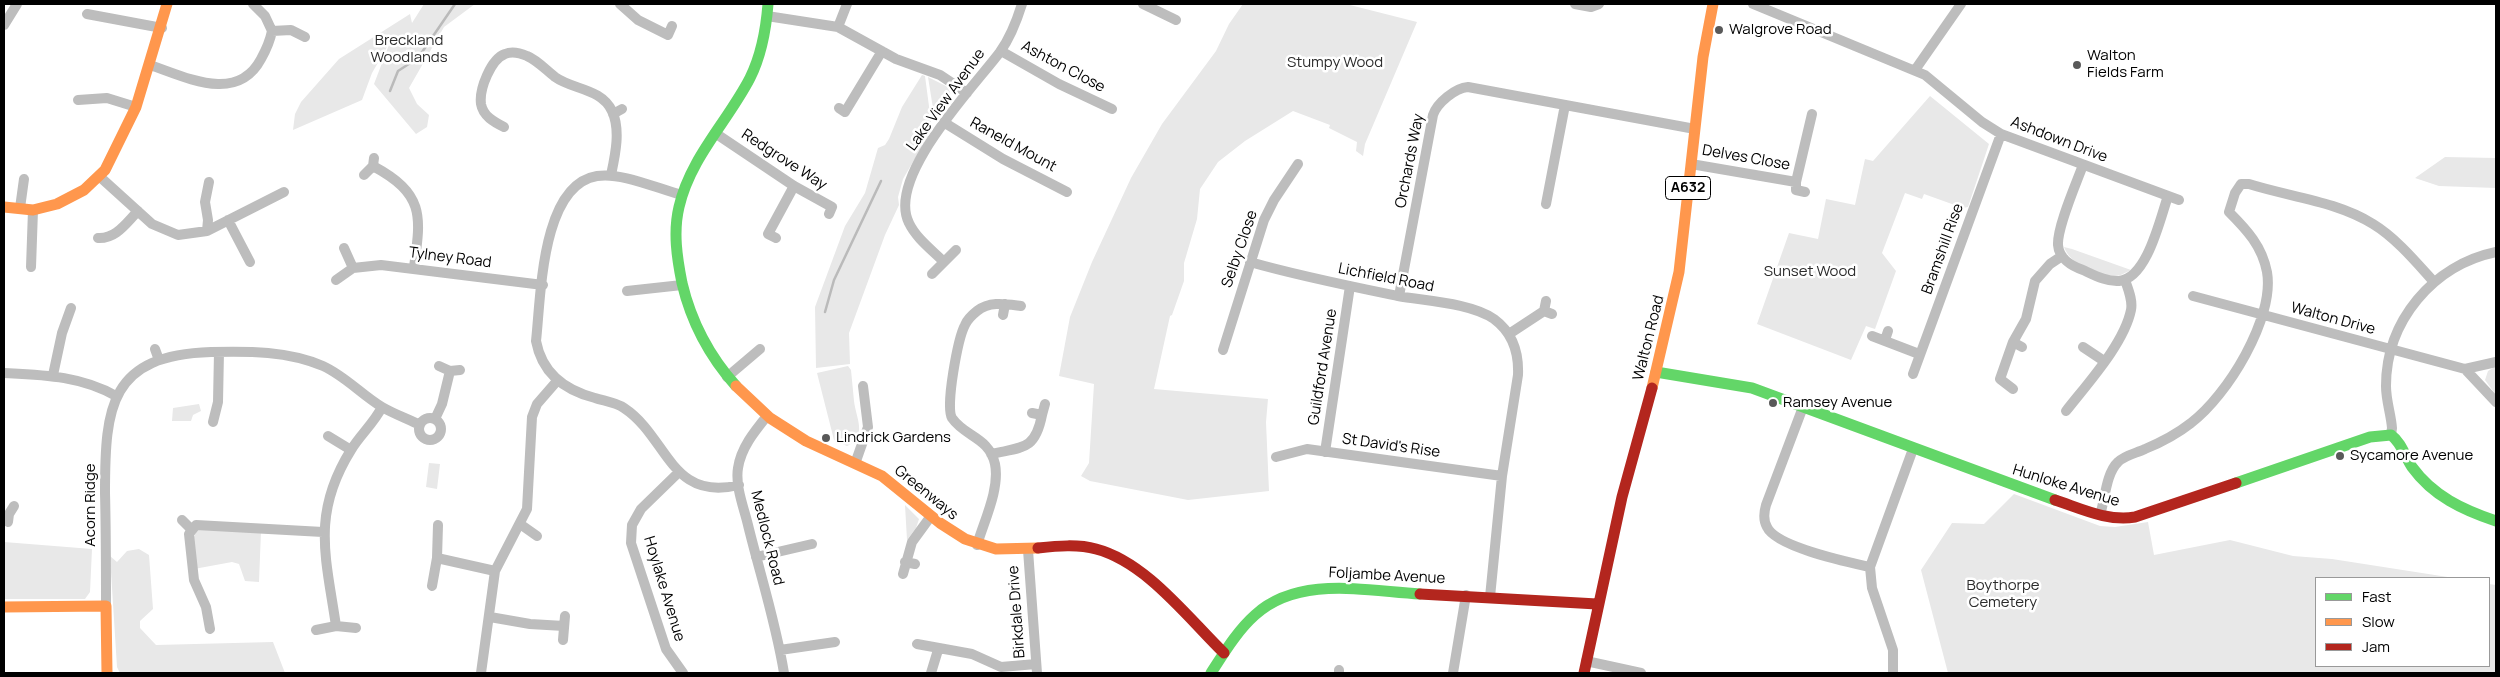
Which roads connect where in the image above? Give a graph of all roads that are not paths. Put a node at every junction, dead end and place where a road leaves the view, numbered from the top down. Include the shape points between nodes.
1 (17, 4) edge
2 (167, 4) edge
3 (253, 4) edge
4 (620, 4) edge
5 (768, 4) edge
6 (847, 4) edge
7 (1022, 4) edge
8 (1143, 4) edge
9 (1575, 4) edge
10 (1600, 4) edge
11 (1713, 4) edge
12 (1753, 4) edge
13 (1961, 4) edge
14 (87, 14) dead end
15 (767, 16) junction
16 (1176, 20) dead end
17 (4, 25) edge
18 (672, 26) dead end
19 (162, 28) junction
20 (838, 28) junction
21 (272, 30) junction
22 (304, 36) dead end
23 (882, 51) junction
24 (1001, 51) junction
25 (150, 65) junction
26 (1914, 70) junction
27 (967, 93) junction
28 (78, 100) dead end
29 (1565, 105) junction
30 (136, 107) junction
31 (839, 108) dead end
32 (1112, 110) dead end
33 (1812, 114) dead end
34 (946, 123) junction
35 (504, 127) dead end
36 (1695, 129) junction
37 (715, 132) junction
38 (2001, 134) junction
39 (1298, 164) dead end
40 (1691, 164) junction
41 (2083, 165) junction
42 (99, 176) junction
43 (364, 176) dead end
44 (611, 176) junction
45 (24, 179) dead end
46 (209, 182) dead end
47 (1796, 182) junction
48 (794, 186) junction
49 (284, 192) dead end
50 (1067, 192) dead end
51 (1805, 192) dead end
52 (682, 195) junction
53 (2168, 196) junction
54 (2180, 200) dead end
55 (1546, 204) dead end
56 (4, 207) edge
57 (20, 208) junction
58 (34, 210) junction
59 (138, 211) junction
60 (829, 214) dead end
61 (228, 220) junction
62 (207, 231) junction
63 (98, 238) dead end
64 (776, 238) dead end
65 (344, 248) dead end
66 (956, 250) dead end
67 (2496, 252) edge
68 (2062, 256) junction
69 (250, 262) dead end
70 (944, 262) junction
71 (1250, 262) junction
72 (31, 267) dead end
73 (353, 268) junction
74 (414, 268) junction
75 (932, 274) dead end
76 (336, 280) dead end
77 (2125, 280) junction
78 (2434, 282) junction
79 (543, 285) junction
80 (682, 285) junction
81 (1350, 286) junction
82 (627, 292) dead end
83 (1399, 296) junction
84 (2193, 296) dead end
85 (1005, 304) junction
86 (1021, 306) dead end
87 (71, 308) dead end
88 (1547, 309) dead end
89 (2261, 314) junction
90 (1003, 315) dead end
91 (1509, 334) junction
92 (1872, 336) dead end
93 (2083, 347) dead end
94 (155, 349) dead end
95 (760, 350) dead end
96 (1223, 350) dead end
97 (2390, 350) junction
98 (219, 352) junction
99 (1919, 354) junction
100 (159, 360) junction
101 (2104, 361) junction
102 (2495, 362) edge
103 (439, 366) dead end
104 (2464, 369) junction
105 (1656, 372) junction
106 (4, 373) edge
107 (1913, 374) dead end
108 (53, 375) junction
109 (727, 377) junction
110 (557, 382) junction
111 (863, 386) dead end
112 (2483, 386) junction
113 (2013, 389) dead end
114 (116, 396) junction
115 (2496, 402) edge
116 (1044, 404) dead end
117 (382, 407) junction
118 (1803, 407) junction
119 (2066, 411) dead end
120 (767, 416) junction
121 (435, 419) junction
122 (201, 421) dead end
123 (420, 425) junction
124 (2391, 435) junction
125 (328, 436) dead end
126 (1913, 449) junction
127 (351, 450) junction
128 (1325, 452) junction
129 (991, 454) junction
130 (1276, 457) dead end
131 (856, 461) junction
132 (679, 472) junction
133 (1502, 476) junction
134 (738, 485) junction
135 (2100, 515) junction
136 (931, 516) junction
137 (182, 520) dead end
138 (2496, 521) edge
139 (520, 524) junction
140 (438, 525) dead end
141 (192, 530) junction
142 (323, 532) junction
143 (537, 536) dead end
144 (977, 545) junction
145 (809, 548) dead end
146 (1028, 550) junction
147 (756, 557) junction
148 (436, 558) junction
149 (1870, 567) junction
150 (495, 571) junction
151 (903, 574) dead end
152 (432, 586) dead end
153 (1466, 596) junction
154 (1490, 597) junction
155 (1597, 604) junction
156 (106, 606) junction
157 (4, 607) edge
158 (490, 617) junction
159 (336, 626) junction
160 (356, 628) dead end
161 (210, 629) dead end
162 (316, 630) dead end
163 (562, 640) dead end
164 (918, 644) dead end
165 (832, 646) dead end
166 (780, 650) junction
167 (938, 650) junction
168 (1224, 654) junction
169 (1586, 661) junction
170 (1036, 669) edge
171 (680, 672) edge
172 (107, 673) edge
173 (481, 673) edge
174 (784, 673) edge
175 (931, 673) edge
176 (1211, 673) edge
177 (1453, 673) edge
178 (1584, 673) edge
179 (1641, 673) edge
180 (1893, 673) edge

1 - 17 street
2 - 19 street
3 - 21 street via 266,16
4 - 18 street via 633,17 668,35
5 - 15 street, Greenways
6 - 20 street
7 - 24 street, Lake View Avenue
8 - 16 street
9 - 10 street via 1591,7
11 - 36 street, Walton Road / A632
12 - 26 street
13 - 26 street
14 - 19 street
15 - 20 street
15 - 37 street, Greenways via 760,54
19 - 25 street
20 - 23 street
21 - 22 street via 291,30
21 - 25 street via 256,67 247,77 228,85 208,84
23 - 27 street via 940,75
23 - 31 street via 845,112
24 - 27 street, Lake View Avenue
24 - 32 street, Ashton Close
25 - 30 street
26 - 38 street, Ashdown Drive via 1935,81 1982,122
27 - 34 street, Lake View Avenue
28 - 30 street via 107,98
29 - 36 street, Orchards Way
29 - 55 street
29 - 83 street, Orchards Way via 1468,87 1439,104 1433,115
30 - 42 street
33 - 47 street, Delves Close via 1807,153
34 - 50 street, Raneld Mount via 1003,159
34 - 70 street, Lake View Avenue via 914,169 904,195 908,222
35 - 44 street via 487,117 481,104 481,94 497,59 517,52 568,85 587,89 618,112
36 - 40 street, Walton Road / A632
37 - 48 street, Redgrove Way
37 - 52 street, Greenways via 688,178
38 - 41 street, Ashdown Drive
38 - 99 street, Bramshill Rise
39 - 71 street, Selby Close via 1267,214
40 - 47 street, Delves Close
40 - 105 street, Walton Road / A632 via 1679,272
41 - 53 street, Ashdown Drive
41 - 68 street via 2058,238
42 - 58 street via 84,190 56,204
42 - 59 street
43 - 74 street via 374,162 416,206 419,229
44 - 52 street
44 - 79 street via 584,180 562,202 548,240
45 - 57 street
46 - 62 street via 205,202
47 - 51 street, Delves Close via 1796,190
48 - 60 street, Redgrove Way via 832,207
48 - 64 street via 768,234
49 - 61 street
52 - 80 street, Greenways via 676,230
53 - 54 street, Ashdown Drive
53 - 77 street via 2143,264
56 - 57 street
57 - 58 street
58 - 72 street
59 - 62 street via 152,224 178,236
59 - 63 street via 114,235 107,239
61 - 62 street
61 - 69 street
65 - 73 street
66 - 70 street
67 - 78 street via 2463,262
68 - 77 street via 2069,264 2100,277
68 - 113 street via 2035,281 2017,345 2000,379
70 - 75 street
71 - 81 street, Lichfield Road
71 - 96 street, Selby Close
73 - 74 street, Tylney Road via 381,265
73 - 76 street, Tylney Road
74 - 79 street, Tylney Road
77 - 101 street via 2131,309
78 - 89 street via 2396,242 2373,224 2328,206 2241,184 2229,212 2254,238 2265,265 2267,285
78 - 97 street via 2406,313
79 - 110 street via 536,341 538,354
80 - 82 street
80 - 109 street, Greenways via 694,323
81 - 83 street, Lichfield Road
81 - 128 street, Guildford Avenue
83 - 91 street, Lichfield Road via 1483,312
84 - 89 street, Walton Drive
85 - 86 street
85 - 90 street
85 - 129 street via 983,307 970,316 948,379 951,417 985,443
87 - 108 street
88 - 91 street
89 - 97 street, Walton Drive
89 - 135 street via 2235,372 2204,411 2175,435 2122,458 2115,465
91 - 133 street, Lichfield Road via 1519,358
92 - 99 street via 1886,336
93 - 101 street
94 - 100 street
95 - 109 street
97 - 104 street, Walton Drive
97 - 124 street via 2386,386
98 - 100 street, Acorn Ridge
98 - 117 street, Acorn Ridge via 263,352 300,358 335,372
98 - 122 street via 216,423
99 - 107 street, Bramshill Rise
100 - 114 street, Acorn Ridge via 136,372
101 - 119 street
102 - 104 street, Walton Drive
102 - 112 street, Walton Drive via 2482,373
103 - 121 street, Acorn Ridge via 455,370
104 - 112 street, Walton Drive
105 - 118 street, Hunloke Avenue via 1752,388
105 - 155 street, Walton Road / A632
106 - 108 street
108 - 114 street via 89,383
109 - 120 street, Greenways
110 - 132 street via 573,392 623,407
110 - 139 street via 537,404 532,417 527,510
111 - 131 street via 868,427
112 - 115 street, Walton Drive
114 - 156 street, Acorn Ridge via 106,432
116 - 129 street via 1037,414 1039,430 1032,442 1026,447
117 - 123 street, Acorn Ridge
117 - 127 street
118 - 126 street, Hunloke Avenue
118 - 149 street via 1766,505 1766,526 1770,533 1791,544
120 - 131 street, Greenways via 796,435
120 - 134 street, Medlock Road via 741,455
121 - 123 street via 426,419
121 - 123 street, Acorn Ridge via 441,433 434,439 421,435
124 - 135 street, Hunloke Avenue via 2370,437 2135,517 2123,519
124 - 138 street via 2412,468 2433,492 2453,505
125 - 127 street
126 - 135 street, Hunloke Avenue
126 - 149 street
127 - 142 street via 331,491
128 - 130 street, St David's Rise via 1307,449
128 - 133 street, St David's Rise
129 - 144 street via 996,479
131 - 136 street, Greenways via 884,478
132 - 134 street via 688,481 711,489
132 - 171 street, Hoylake Avenue via 641,509 632,525 632,543 666,649
133 - 154 street, Lichfield Road
134 - 147 street, Medlock Road
136 - 144 street, Greenways via 961,538
136 - 151 street via 912,542 910,563
137 - 141 street
139 - 143 street
139 - 150 street
140 - 148 street
141 - 142 street via 196,524 202,523 256,524
141 - 161 street via 190,543 194,580 206,607
142 - 159 street
144 - 146 street, Greenways
145 - 147 street
146 - 168 street, Greenways via 1071,544 1094,547 1112,554 1140,572
146 - 170 street, Birkdale Drive
147 - 166 street, Medlock Road
148 - 150 street
148 - 152 street
149 - 180 street via 1872,588 1893,650
150 - 158 street
153 - 154 street, Foljambe Avenue
153 - 168 street, Foljambe Avenue via 1322,588 1298,591 1262,608
153 - 177 street
154 - 155 street, Foljambe Avenue
155 - 169 street, Walton Road / A632
156 - 157 street
156 - 172 street, Acorn Ridge
158 - 163 street via 530,624 564,621
158 - 173 street
159 - 160 street
159 - 162 street
164 - 167 street
165 - 166 street
166 - 174 street, Medlock Road
167 - 170 street via 972,654 1001,667
167 - 175 street
168 - 176 street, Foljambe Avenue
169 - 178 street, Walton Road / A632
169 - 179 street

